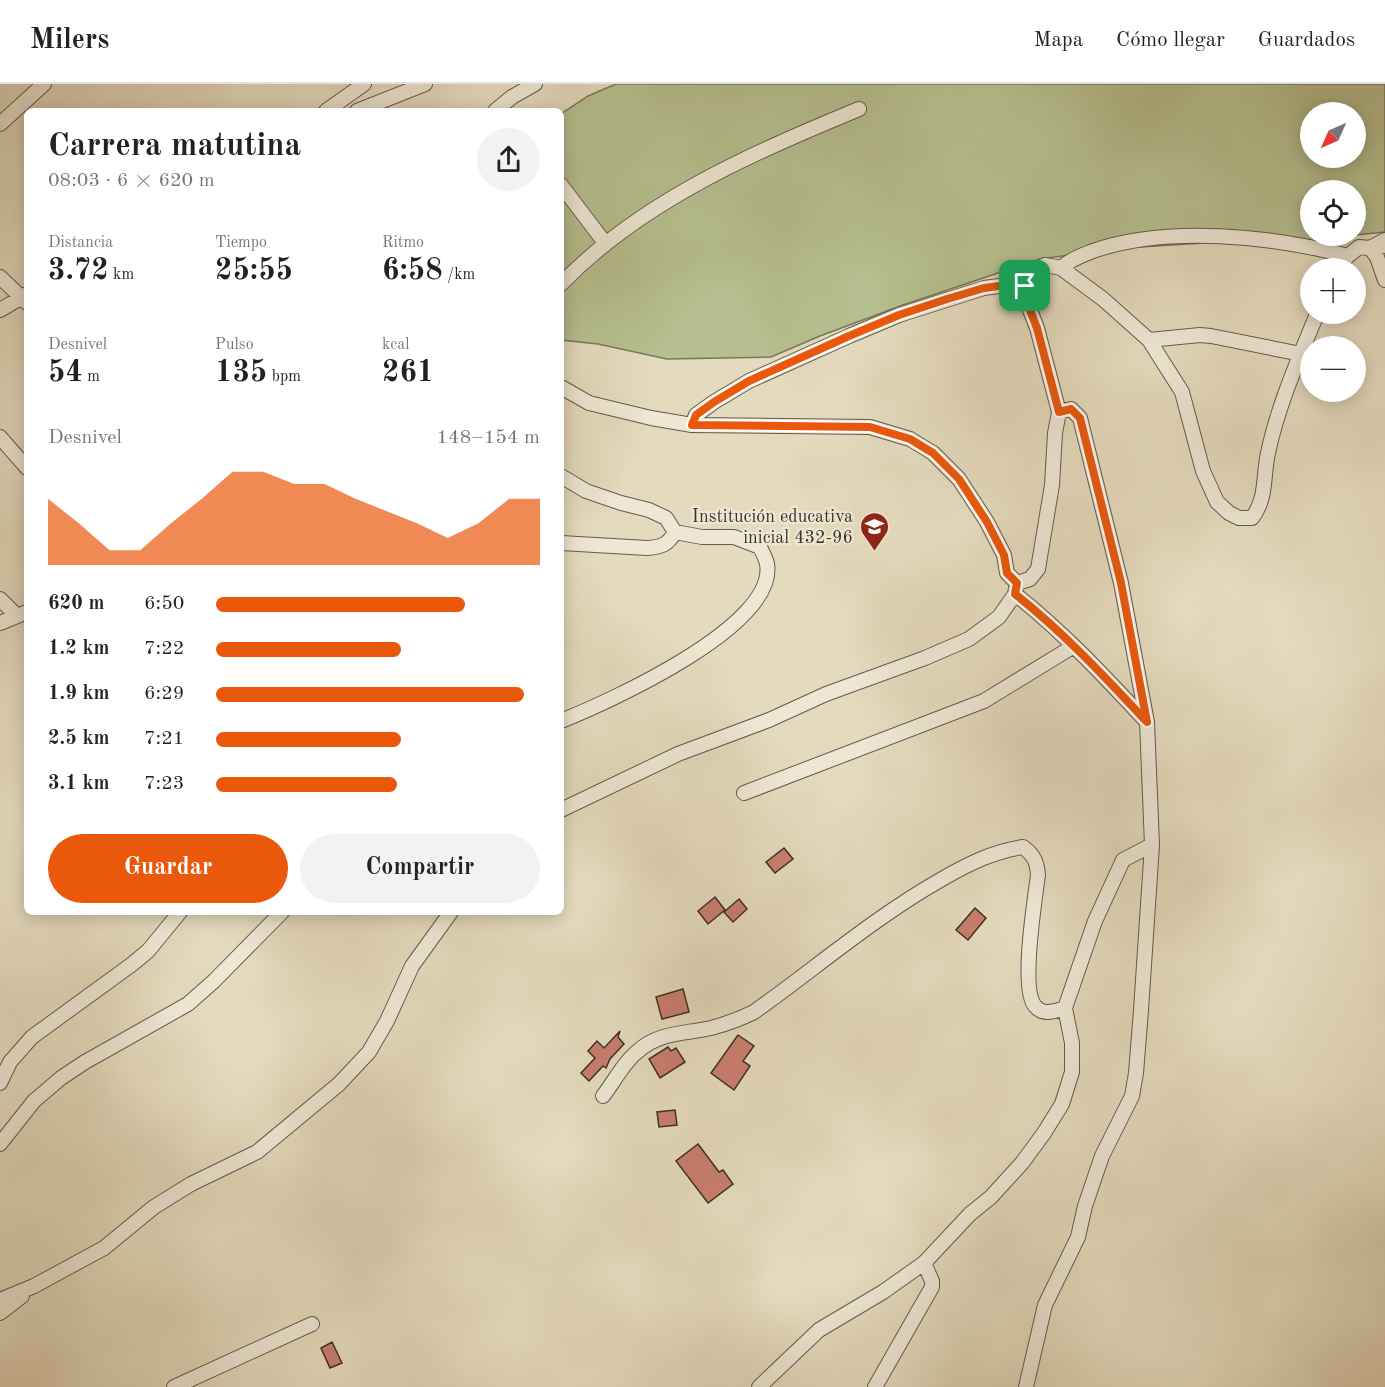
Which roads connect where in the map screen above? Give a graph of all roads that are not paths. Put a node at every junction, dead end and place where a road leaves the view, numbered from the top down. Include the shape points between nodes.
1 (44, 84) edge
2 (364, 84) edge
3 (425, 84) edge
4 (535, 84) edge
5 (27, 88) edge
6 (512, 97) junction
7 (330, 108) edge
8 (365, 108) edge
9 (499, 108) edge
10 (518, 108) edge
11 (23, 109) edge
12 (860, 109) dead end
13 (0, 124) edge
14 (564, 189) edge
15 (1385, 240) edge
16 (605, 243) junction
17 (1385, 246) edge
18 (1370, 248) junction
19 (1348, 256) joint
20 (1061, 268) junction
21 (0, 277) edge
22 (1385, 280) edge
23 (564, 281) edge
24 (1025, 286) junction
25 (24, 297) edge
26 (24, 298) edge
27 (0, 310) edge
28 (1149, 340) junction
29 (1300, 354) joint
30 (564, 389) edge
31 (1059, 412) junction
32 (692, 425) junction
33 (0, 437) edge
34 (24, 465) edge
35 (564, 478) edge
36 (675, 532) junction
37 (564, 543) edge
38 (1016, 588) junction
39 (0, 599) edge
40 (22, 613) edge
41 (0, 624) edge
42 (1074, 646) junction
43 (564, 720) edge
44 (1147, 722) junction
45 (744, 793) dead end
46 (564, 809) edge
47 (1152, 845) junction
48 (178, 915) edge
49 (279, 915) edge
50 (449, 915) edge
51 (1065, 1008) junction
52 (0, 1083) edge
53 (603, 1096) dead end
54 (0, 1144) edge
55 (924, 1263) junction
56 (34, 1286) junction
57 (0, 1300) edge
58 (0, 1313) edge
59 (312, 1324) dead end
60 (179, 1386) edge
61 (759, 1387) edge
62 (875, 1387) edge
63 (1026, 1387) edge

1 - 5 street
2 - 7 street
3 - 8 street
4 - 6 street
5 - 11 street
6 - 9 street
6 - 10 street
11 - 13 street
12 - 16 street via 770,146 692,186
14 - 16 street
15 - 18 street
16 - 23 street
17 - 18 street
18 - 19 street via 1359,247
18 - 22 street
19 - 20 street via 1290,244 1218,236 1164,238 1118,243 1072,259
20 - 24 street via 1045,265 1035,270
20 - 28 street
21 - 25 street
24 - 31 street
24 - 32 street via 984,288 899,315 749,381 696,415
26 - 27 street
28 - 29 street via 1211,336
28 - 29 street via 1182,392 1203,471 1217,502 1239,518 1252,519 1262,501 1268,453
30 - 32 street via 589,403
31 - 38 street via 1038,568
31 - 44 street via 1071,409 1082,425 1121,583
32 - 38 street via 870,427 910,439 933,453 959,479 987,522
33 - 34 street
35 - 36 street via 586,491 666,518
36 - 37 street via 670,542 659,547
36 - 43 street via 734,537 760,547 767,564 762,589 749,608 710,644 670,669
38 - 42 street
38 - 46 street via 999,617 969,639 678,754
39 - 40 street
40 - 41 street
42 - 44 street
42 - 45 street via 984,701
44 - 47 street
47 - 51 street via 1123,860 1095,921
47 - 63 street via 1142,1010 1132,1096 1102,1156 1078,1238 1045,1305
48 - 52 street via 148,951 32,1037 10,1062
49 - 54 street via 188,1004 61,1078 34,1101
50 - 56 street via 412,966 369,1052 339,1084 257,1152 154,1207 104,1248
51 - 53 street via 1043,1011 1030,997 1037,863 1023,847 1013,848 976,860 897,906 754,1012 710,1028 650,1041 635,1053
51 - 55 street via 1072,1042 1072,1072 1062,1104 1022,1163
55 - 61 street via 819,1330
55 - 62 street via 932,1287
56 - 57 street
56 - 58 street
59 - 60 street

